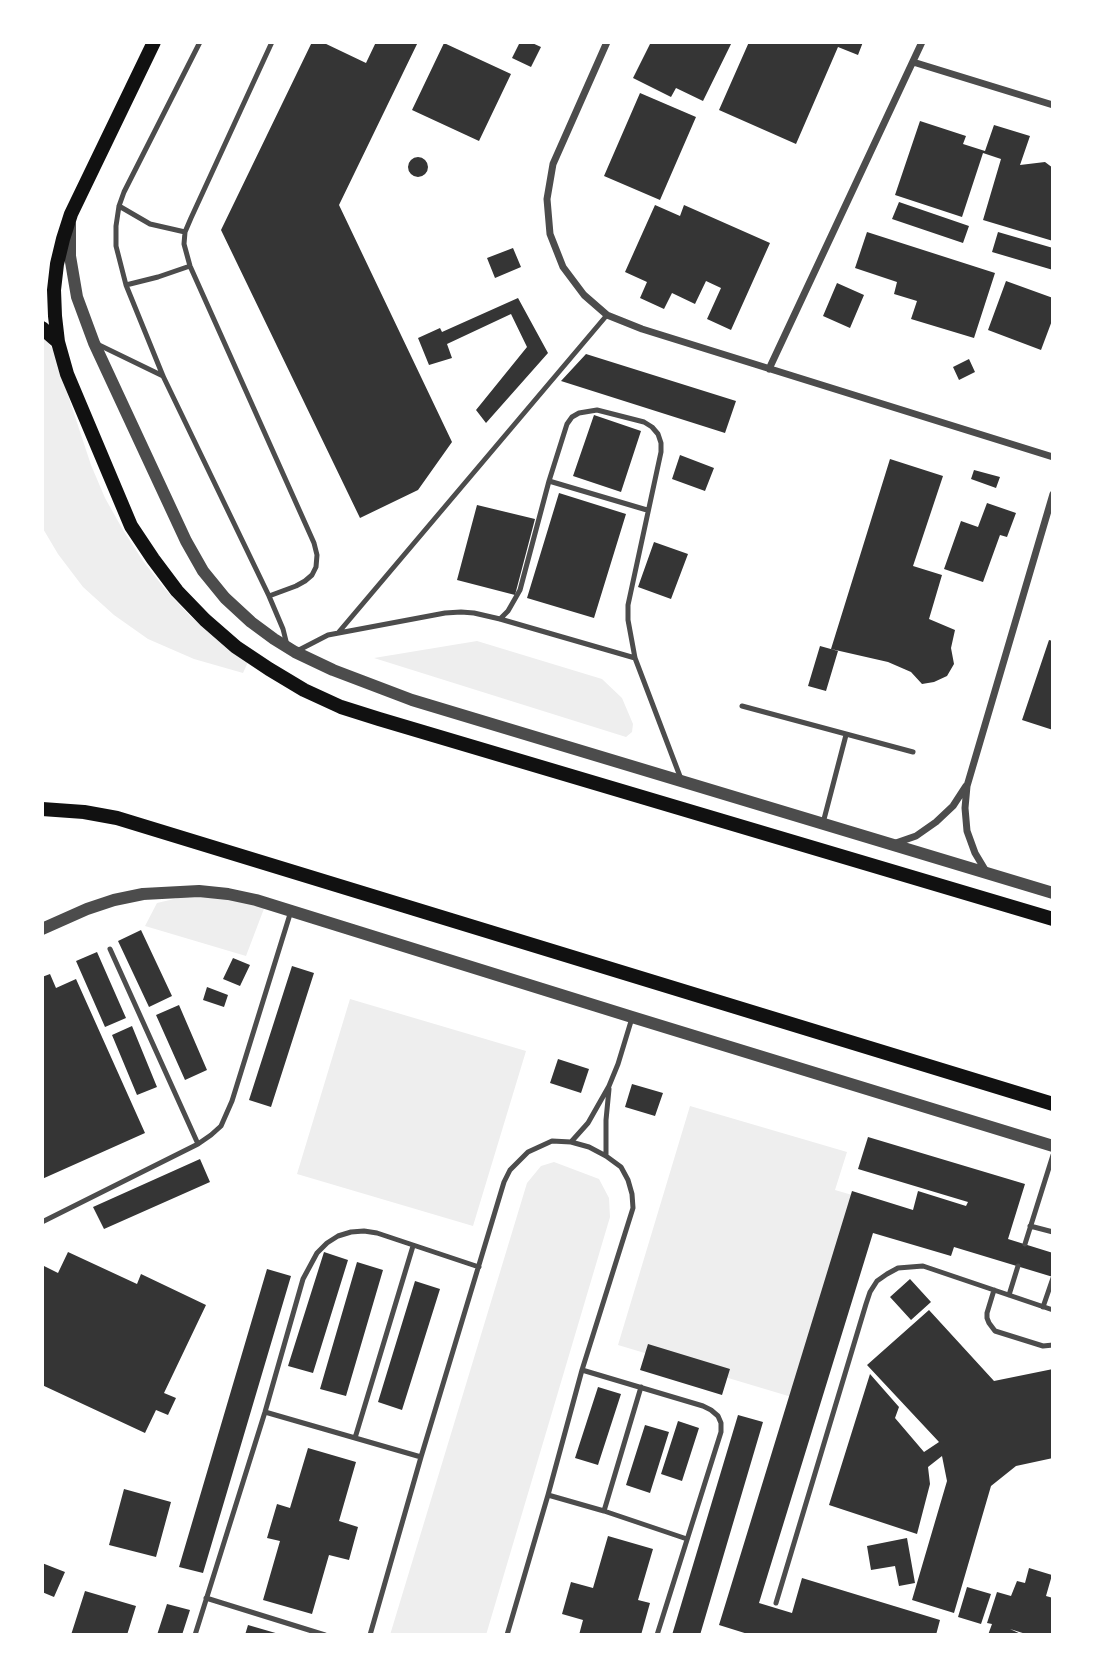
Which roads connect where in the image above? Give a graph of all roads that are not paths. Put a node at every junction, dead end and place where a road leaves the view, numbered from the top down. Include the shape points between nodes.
1 (154, 42) edge
2 (200, 42) edge
3 (272, 42) edge
4 (607, 42) edge
5 (922, 42) edge
6 (913, 62) junction
7 (1053, 105) edge
8 (119, 206) junction
9 (71, 214) junction
10 (185, 232) junction
11 (190, 266) junction
12 (126, 285) junction
13 (607, 315) junction
14 (42, 328) edge
15 (58, 342) junction
16 (94, 343) junction
17 (769, 369) junction
18 (163, 376) junction
19 (1053, 457) edge
20 (550, 481) junction
21 (1053, 494) edge
22 (648, 510) junction
23 (269, 596) junction
24 (500, 619) junction
25 (338, 633) junction
26 (291, 650) junction
27 (635, 658) junction
28 (742, 706) dead end
29 (846, 735) junction
30 (914, 752) dead end
31 (682, 782) junction
32 (967, 786) junction
33 (42, 809) edge
34 (823, 823) junction
35 (893, 844) junction
36 (987, 873) junction
37 (1053, 893) edge
38 (291, 911) junction
39 (1053, 919) edge
40 (42, 929) edge
41 (110, 949) dead end
42 (632, 1017) junction
43 (609, 1086) junction
44 (1053, 1104) edge
45 (571, 1142) junction
46 (198, 1144) junction
47 (1053, 1146) edge
48 (1053, 1155) edge
49 (606, 1156) junction
50 (42, 1222) edge
51 (1030, 1226) junction
52 (1053, 1233) edge
53 (1025, 1244) dead end
54 (413, 1246) junction
55 (1018, 1266) dead end
56 (479, 1268) junction
57 (1053, 1278) edge
58 (995, 1290) junction
59 (1009, 1295) junction
60 (1043, 1307) junction
61 (1053, 1310) edge
62 (1053, 1345) edge
63 (582, 1370) junction
64 (641, 1387) junction
65 (265, 1412) junction
66 (355, 1438) junction
67 (421, 1457) junction
68 (548, 1495) junction
69 (604, 1511) junction
70 (687, 1539) junction
71 (206, 1598) junction
72 (776, 1603) dead end
73 (195, 1635) edge
74 (325, 1635) edge
75 (370, 1635) edge
76 (507, 1635) edge
77 (657, 1635) edge

1 - 9 main road
2 - 8 lane
3 - 10 lane
4 - 13 street via 553,164 547,199 550,234 563,267
5 - 6 street
6 - 7 street
6 - 17 street
8 - 10 lane via 150,224
8 - 12 lane via 116,246
9 - 15 main road via 54,290
9 - 16 street via 73,276
10 - 11 lane
11 - 12 lane
11 - 23 lane via 317,555 312,575 305,581
12 - 18 lane
13 - 17 street
13 - 25 lane
14 - 15 main road
15 - 39 main road via 131,526 152,559 205,620 269,670 341,707
16 - 18 lane
16 - 26 street via 203,571 251,622
17 - 19 street
18 - 23 lane
20 - 22 lane
20 - 22 lane via 572,417 597,410 644,422 661,443
20 - 24 lane via 520,590
21 - 32 street
22 - 27 lane via 628,605
23 - 26 lane
24 - 25 lane via 461,612
24 - 27 lane
25 - 26 lane
26 - 31 street via 412,700
27 - 31 lane
28 - 29 lane
29 - 30 lane
29 - 34 lane
31 - 34 street
32 - 35 street via 936,822
32 - 36 street via 967,831
33 - 44 main road via 117,818
34 - 35 street
35 - 36 street
36 - 37 street
38 - 40 street via 228,894 171,891 114,900
38 - 42 street
38 - 46 lane via 227,1113 221,1126
41 - 46 lane
42 - 43 lane
42 - 47 street
43 - 45 lane via 588,1124
43 - 49 lane
45 - 49 lane
45 - 56 lane via 540,1145 510,1170
46 - 50 lane
48 - 51 lane
49 - 63 lane via 621,1167 628,1180 633,1208
51 - 52 lane
51 - 53 lane
54 - 56 lane
54 - 65 lane via 364,1231 338,1236 317,1253 303,1279
54 - 66 lane
55 - 59 lane
56 - 67 lane
57 - 60 lane
58 - 59 lane
58 - 62 lane via 987,1313 995,1331
58 - 72 lane via 923,1266 898,1268 877,1281 866,1304
59 - 60 lane
60 - 61 lane
63 - 64 lane
63 - 68 lane
64 - 69 lane
64 - 70 lane via 711,1410 721,1423
65 - 66 lane
65 - 71 lane
66 - 67 lane
67 - 75 lane
68 - 69 lane
68 - 76 lane
69 - 70 lane
70 - 77 lane
71 - 73 lane
71 - 74 lane

